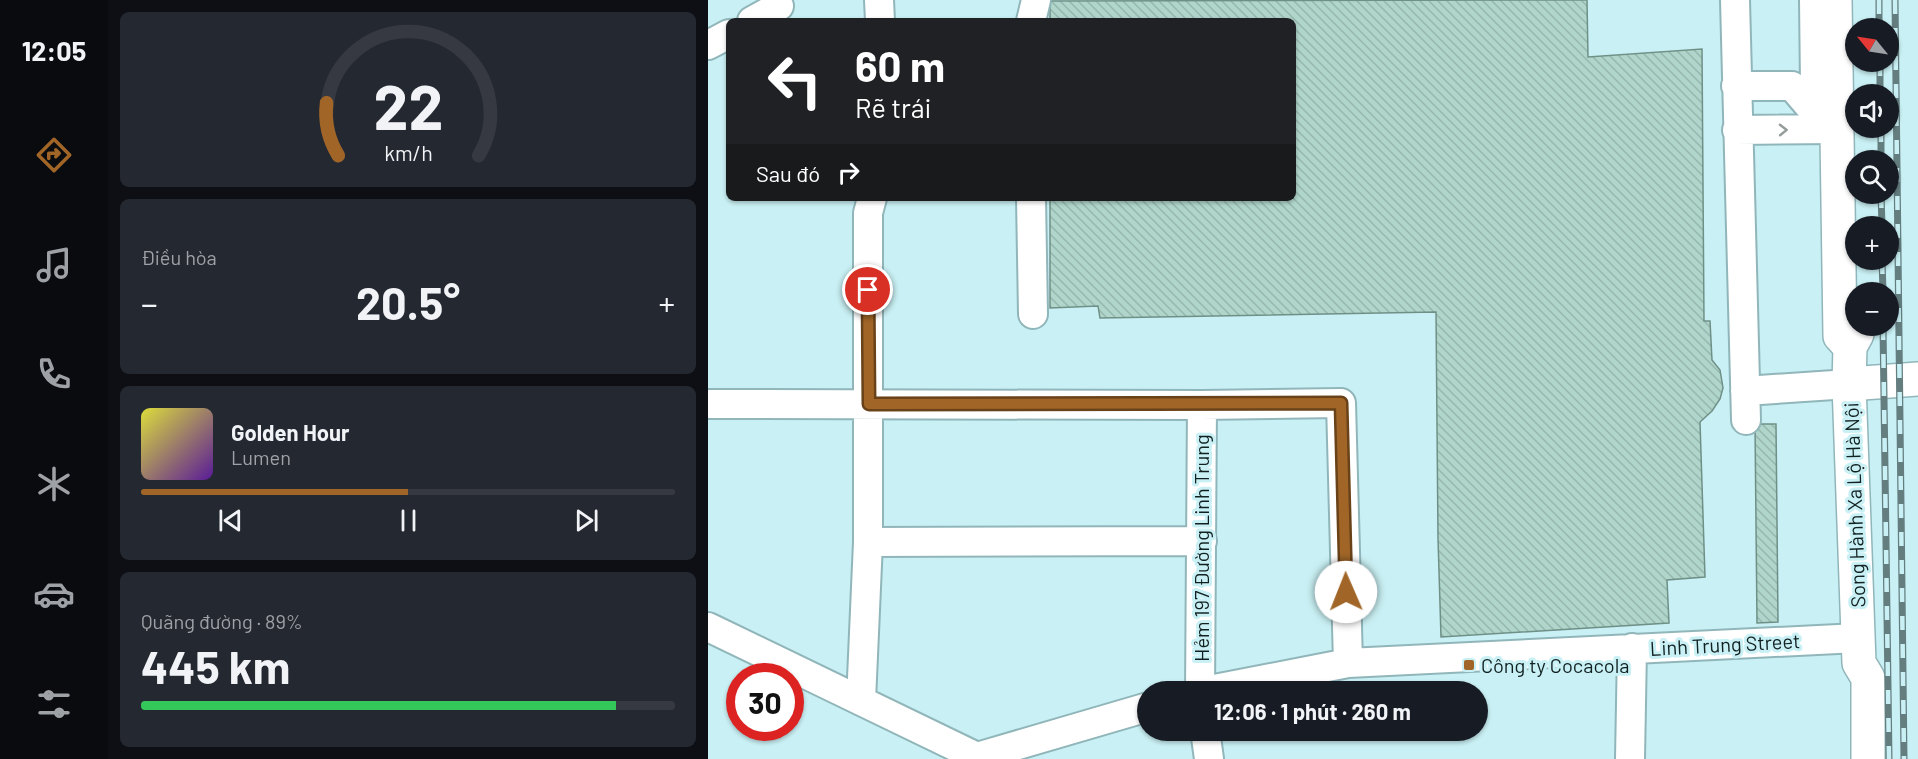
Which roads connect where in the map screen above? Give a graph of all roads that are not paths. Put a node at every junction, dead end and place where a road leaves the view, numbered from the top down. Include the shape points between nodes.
1 (879, 0) edge
2 (1036, 0) edge
3 (1735, 0) edge
4 (1814, 0) edge
5 (1835, 0) edge
6 (1851, 0) edge
7 (779, 6) dead end
8 (757, 18) edge
9 (880, 18) edge
10 (1031, 18) edge
11 (726, 36) edge
12 (708, 45) edge
13 (1736, 86) junction
14 (1833, 129) junction
15 (1737, 130) junction
16 (1032, 201) edge
17 (870, 209) edge
18 (1856, 282) edge
19 (1033, 314) dead end
20 (1845, 336) edge
21 (1853, 336) edge
22 (1918, 379) edge
23 (1849, 384) junction
24 (1745, 391) junction
25 (708, 404) edge
26 (869, 404) junction
27 (1202, 405) junction
28 (1746, 420) dead end
29 (1202, 541) junction
30 (868, 542) junction
31 (708, 627) edge
32 (1632, 648) junction
33 (1859, 650) junction
34 (1348, 663) junction
35 (1199, 681) edge
36 (1252, 681) edge
37 (861, 701) junction
38 (1137, 710) edge
39 (1207, 741) edge
40 (970, 758) edge
41 (1209, 759) edge
42 (1630, 759) edge
43 (1847, 759) edge
44 (1868, 759) edge

1 - 9 street
2 - 10 street
3 - 13 street
4 - 14 street via 1815,86
5 - 14 main road, Song Hành Xa Lộ Hà Nội
6 - 18 main road
7 - 8 street
11 - 12 street
13 - 14 street via 1792,86
13 - 15 street
15 -> 14 street
14 - 20 main road, Song Hành Xa Lộ Hà Nội via 1840,336
15 - 24 street
16 - 19 street
17 - 26 street
21 - 23 main road, Song Hành Xa Lộ Hà Nội
22 - 23 main road
23 - 24 street
23 - 33 main road, Song Hành Xa Lộ Hà Nội
24 - 28 street
25 - 26 street
26 - 27 street
26 - 30 street
27 - 29 street, Hẻm 197 Đường Linh Trung
27 - 34 street via 1341,403
29 - 30 street
29 - 35 street, Hẻm 197 Đường Linh Trung
30 - 37 street
31 - 37 street
32 - 33 street, Linh Trung Street
32 - 34 street, Linh Trung Street
32 - 42 street
33 - 43 main road, Song Hành Xa Lộ Hà Nội via 1848,680
33 - 44 main road, Song Hành Xa Lộ Hà Nội via 1868,678
34 - 36 street, Linh Trung Street
37 - 40 street
38 - 40 street
39 - 41 street

